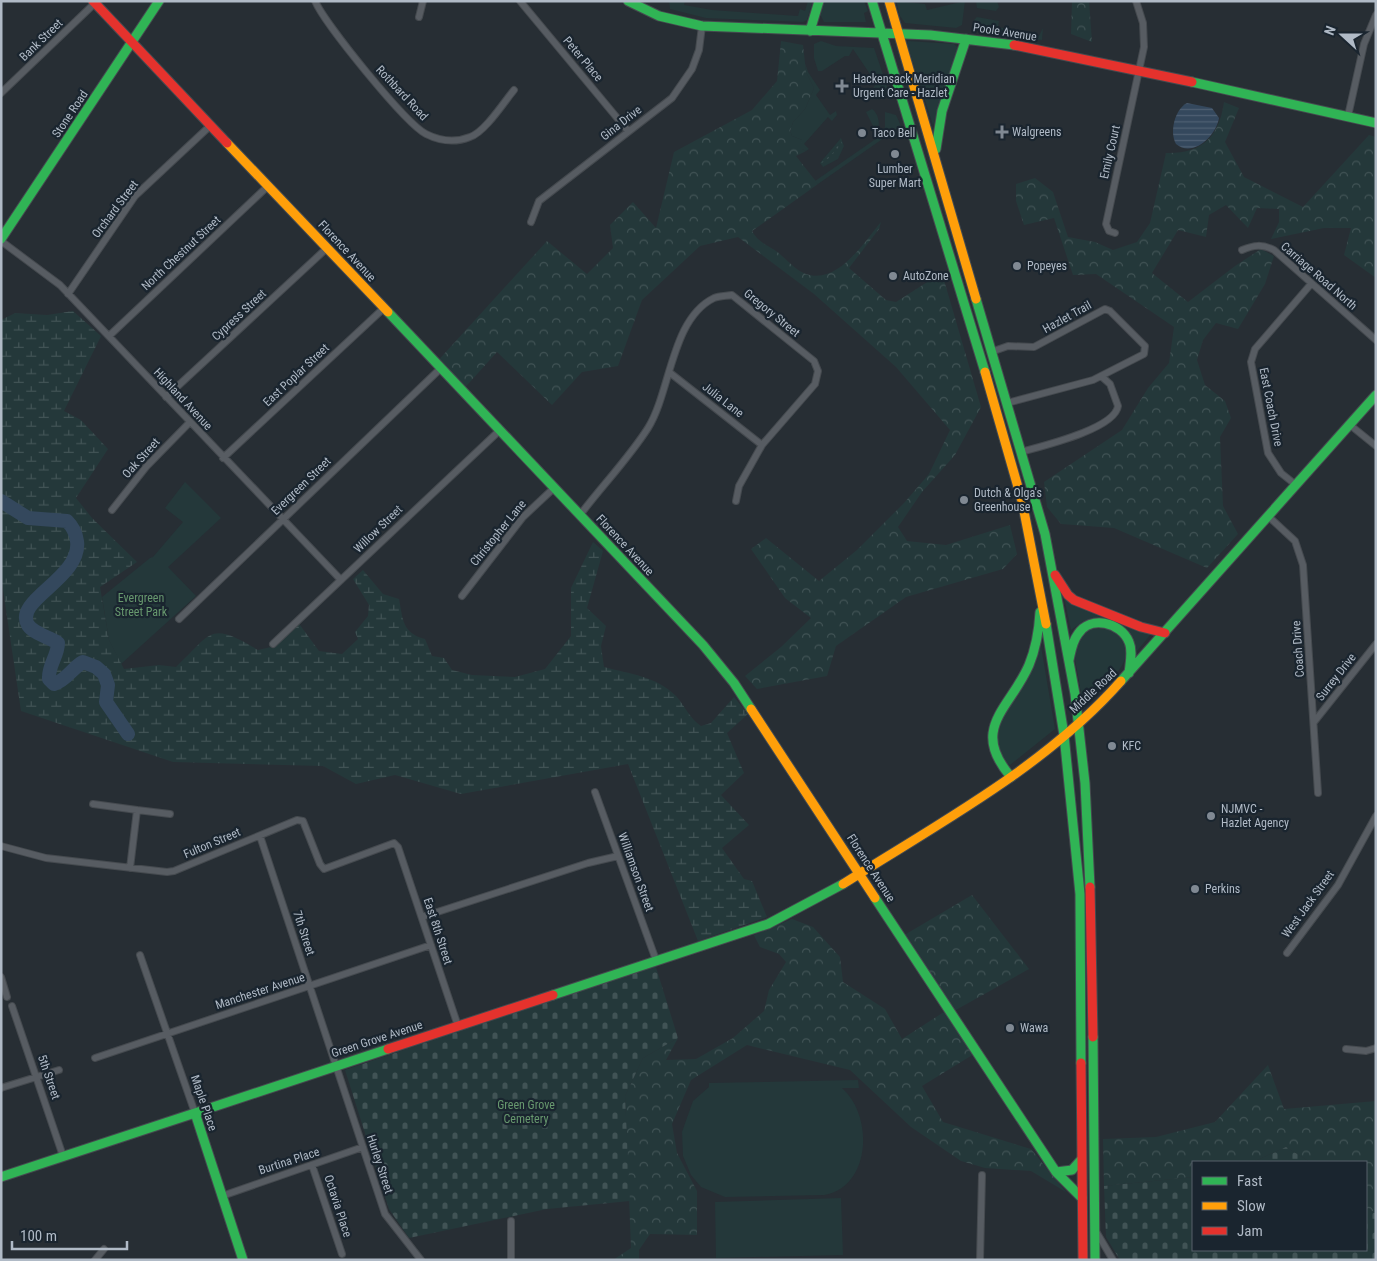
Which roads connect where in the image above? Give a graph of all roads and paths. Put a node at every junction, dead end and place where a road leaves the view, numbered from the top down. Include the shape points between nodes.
1 (159, 1) edge
2 (315, 1) edge
3 (423, 1) edge
4 (520, 1) edge
5 (628, 1) edge
6 (819, 1) edge
7 (872, 1) edge
8 (889, 1) edge
9 (1136, 1) edge
10 (94, 2) edge
11 (1376, 15) edge
12 (419, 17) dead end
13 (702, 26) junction
14 (810, 31) junction
15 (882, 34) junction
16 (899, 34) junction
17 (966, 38) junction
18 (133, 41) junction
19 (1140, 71) junction
20 (514, 90) dead end
21 (1, 93) edge
22 (1348, 116) junction
23 (1376, 123) edge
24 (211, 125) junction
25 (628, 131) junction
26 (936, 156) junction
27 (268, 186) junction
28 (531, 222) dead end
29 (1115, 233) dead end
30 (1, 240) edge
31 (327, 248) junction
32 (1242, 250) dead end
33 (1311, 284) junction
34 (68, 294) junction
35 (384, 308) junction
36 (108, 336) junction
37 (1376, 340) edge
38 (991, 352) junction
39 (440, 369) junction
40 (669, 372) junction
41 (1101, 376) junction
42 (1376, 395) edge
43 (166, 397) junction
44 (1007, 402) junction
45 (190, 422) junction
46 (1350, 425) junction
47 (499, 431) junction
48 (762, 446) junction
49 (1376, 446) edge
50 (1021, 452) junction
51 (223, 458) junction
52 (1296, 485) junction
53 (554, 488) junction
54 (736, 501) dead end
55 (112, 510) dead end
56 (580, 516) junction
57 (1269, 517) junction
58 (282, 520) junction
59 (1051, 569) junction
60 (341, 580) junction
61 (462, 596) dead end
62 (1042, 596) junction
63 (179, 619) dead end
64 (1165, 633) junction
65 (272, 644) dead end
66 (1376, 644) edge
67 (1068, 664) junction
68 (1129, 673) junction
69 (1079, 721) junction
70 (1314, 722) junction
71 (1064, 735) junction
72 (1011, 777) junction
73 (595, 792) dead end
74 (1318, 793) dead end
75 (94, 804) dead end
76 (137, 810) junction
77 (170, 814) dead end
78 (1376, 816) edge
79 (1374, 825) edge
80 (260, 836) junction
81 (396, 844) joint
82 (1, 846) edge
83 (618, 856) junction
84 (130, 868) junction
85 (860, 874) junction
86 (422, 917) junction
87 (761, 926) joint
88 (431, 946) junction
89 (1287, 953) dead end
90 (140, 955) dead end
91 (656, 960) junction
92 (1, 977) edge
93 (310, 987) junction
94 (7, 997) dead end
95 (12, 1006) dead end
96 (458, 1026) junction
97 (166, 1034) junction
98 (1376, 1048) edge
99 (1346, 1049) dead end
100 (95, 1058) dead end
101 (336, 1066) junction
102 (59, 1070) dead end
103 (37, 1076) junction
104 (1, 1088) edge
105 (195, 1113) junction
106 (363, 1147) junction
107 (63, 1156) junction
108 (1081, 1160) junction
109 (312, 1165) junction
110 (1056, 1172) junction
111 (982, 1175) dead end
112 (1, 1176) edge
113 (222, 1196) junction
114 (1082, 1198) junction
115 (510, 1221) dead end
116 (1095, 1229) junction
117 (104, 1249) dead end
118 (342, 1254) dead end
119 (95, 1260) edge
120 (243, 1260) edge
121 (421, 1260) edge
122 (510, 1260) edge
123 (980, 1260) edge
124 (1083, 1260) edge
125 (1095, 1260) edge
126 (1113, 1260) edge

1 - 18 main road, Stone Road
2 - 20 street, Rothbard Road via 371,78 424,133 448,142 471,137 481,130
3 - 12 street
4 - 25 street, Peter Place
5 - 13 main road, Poole Avenue via 659,16
6 - 14 main road
7 - 15 main road
8 - 16 main road
9 - 19 street via 1144,36
10 - 18 main road, Florence Avenue
10 - 21 street, Bank Street
11 - 22 street via 1364,44
13 - 14 main road, Poole Avenue
13 - 25 street, Gina Drive via 699,50 684,84 672,98
14 - 15 main road, Poole Avenue
15 - 16 main road, Poole Avenue
15 - 62 main road via 1001,424 1022,501
16 - 17 main road, Poole Avenue
16 - 26 main road
17 - 19 main road, Poole Avenue
17 - 26 main road via 942,111
18 - 24 main road, Florence Avenue
18 - 30 main road, Stone Road
19 - 22 main road, Poole Avenue
19 - 29 street, Emily Court via 1106,224 1109,231
22 - 23 main road, Poole Avenue
24 - 27 main road, Florence Avenue
24 - 34 street, Orchard Street via 135,196
25 - 28 street, Gina Drive via 539,201
26 - 38 main road
27 - 31 main road, Florence Avenue
27 - 36 street, North Chestnut Street
30 - 34 street, Highland Avenue
31 - 35 main road, Florence Avenue
31 - 43 street, Cypress Street
32 - 33 street, Carriage Road North via 1253,246 1267,247
33 - 37 street, Carriage Road North
33 - 52 street, East Coach Drive via 1255,349 1251,362 1268,453 1281,473
34 - 36 street, Highland Avenue
35 - 39 main road, Florence Avenue
35 - 51 street, East Poplar Street
36 - 43 street, Highland Avenue
38 - 41 street, Hazlet Trail via 1008,346 1034,347 1108,310 1145,346 1144,354
38 - 44 main road
39 - 47 main road, Florence Avenue
39 - 58 street, Evergreen Street
40 - 48 street, Julia Lane
40 - 48 street, Gregory Street via 676,345 698,310 714,298 732,296 740,301 814,361 818,371 814,384
40 - 56 street, Gregory Street via 663,396 648,428
41 - 44 street, Hazlet Trail via 1067,388
41 - 50 street via 1110,384 1118,406 1110,420
42 - 46 main road, Middle Road
43 - 45 street, Highland Avenue
44 - 50 main road
45 - 51 street, Highland Avenue
45 - 55 street, Oak Street via 146,467
46 - 49 street
46 - 52 main road, Middle Road
47 - 53 main road, Florence Avenue
47 - 60 street, Willow Street
48 - 54 street, Gregory Street via 738,486
50 - 59 main road via 1045,534
51 - 58 street, Highland Avenue
52 - 57 main road, Middle Road
53 - 56 main road, Florence Avenue
53 - 61 street, Christopher Lane via 523,517
56 - 85 main road, Florence Avenue via 734,683
57 - 64 main road, Middle Road
57 - 70 street, Coach Drive via 1292,538 1302,556
58 - 60 street, Highland Avenue
58 - 63 street, Evergreen Street
59 - 64 main road via 1074,600 1141,627
59 - 67 main road
60 - 65 street, Willow Street
62 - 71 main road
62 - 72 main road via 1038,639 1029,666 992,734 995,754
64 - 68 main road, Middle Road
66 - 70 street, Surrey Drive
67 - 68 main road via 1074,639 1080,631 1095,623 1109,624 1122,631 1130,643
67 - 69 main road
68 - 69 main road, Middle Road
69 - 71 main road, Middle Road
69 - 116 main road via 1092,915
70 - 74 street, Coach Drive
71 - 72 main road, Middle Road
71 - 108 main road via 1080,894
72 - 85 main road, Middle Road
73 - 83 street, Williamson Street
75 - 76 street
76 - 77 street
76 - 84 street
78 - 79 street, West Jack Street
79 - 89 street, West Jack Street via 1338,885
80 - 81 street, Fulton Street via 301,817 324,869 389,843
80 - 84 street, Fulton Street via 174,871
80 - 93 street, 7th Street
81 - 86 street, East 8th Street
82 - 84 street, Fulton Street via 46,858
83 - 86 street
83 - 91 street, Williamson Street
85 - 87 main road, Middle Road via 809,906
85 - 110 main road, Florence Avenue
86 - 88 street, East 8th Street
87 - 91 main road, Green Grove Avenue
88 - 93 street, Manchester Avenue
88 - 96 street, East 8th Street
90 - 97 street, Maple Place
91 - 96 main road, Green Grove Avenue
92 - 94 street
93 - 97 street, Manchester Avenue
93 - 101 street, 7th Street
95 - 103 street, 5th Street
96 - 101 main road, Green Grove Avenue
97 - 100 street, Manchester Avenue
97 - 105 street, Maple Place
98 - 99 street via 1366,1051
101 - 105 main road, Green Grove Avenue
101 - 106 street, Hurley Street
102 - 103 street
103 - 104 street
103 - 107 street, 5th Street
105 - 107 main road, Green Grove Avenue
105 - 113 main road, Maple Place
106 - 109 street, Burtina Place
106 - 121 street, Hurley Street via 385,1214
107 - 112 main road, Green Grove Avenue
108 - 110 main road via 1072,1170
108 - 114 main road
109 - 113 street, Burtina Place
109 - 118 street, Octavia Place
110 - 114 main road, Florence Avenue
111 - 123 street
113 - 120 main road, Maple Place
114 - 124 main road
115 - 122 street
116 - 125 main road
116 - 126 street
117 - 119 street

